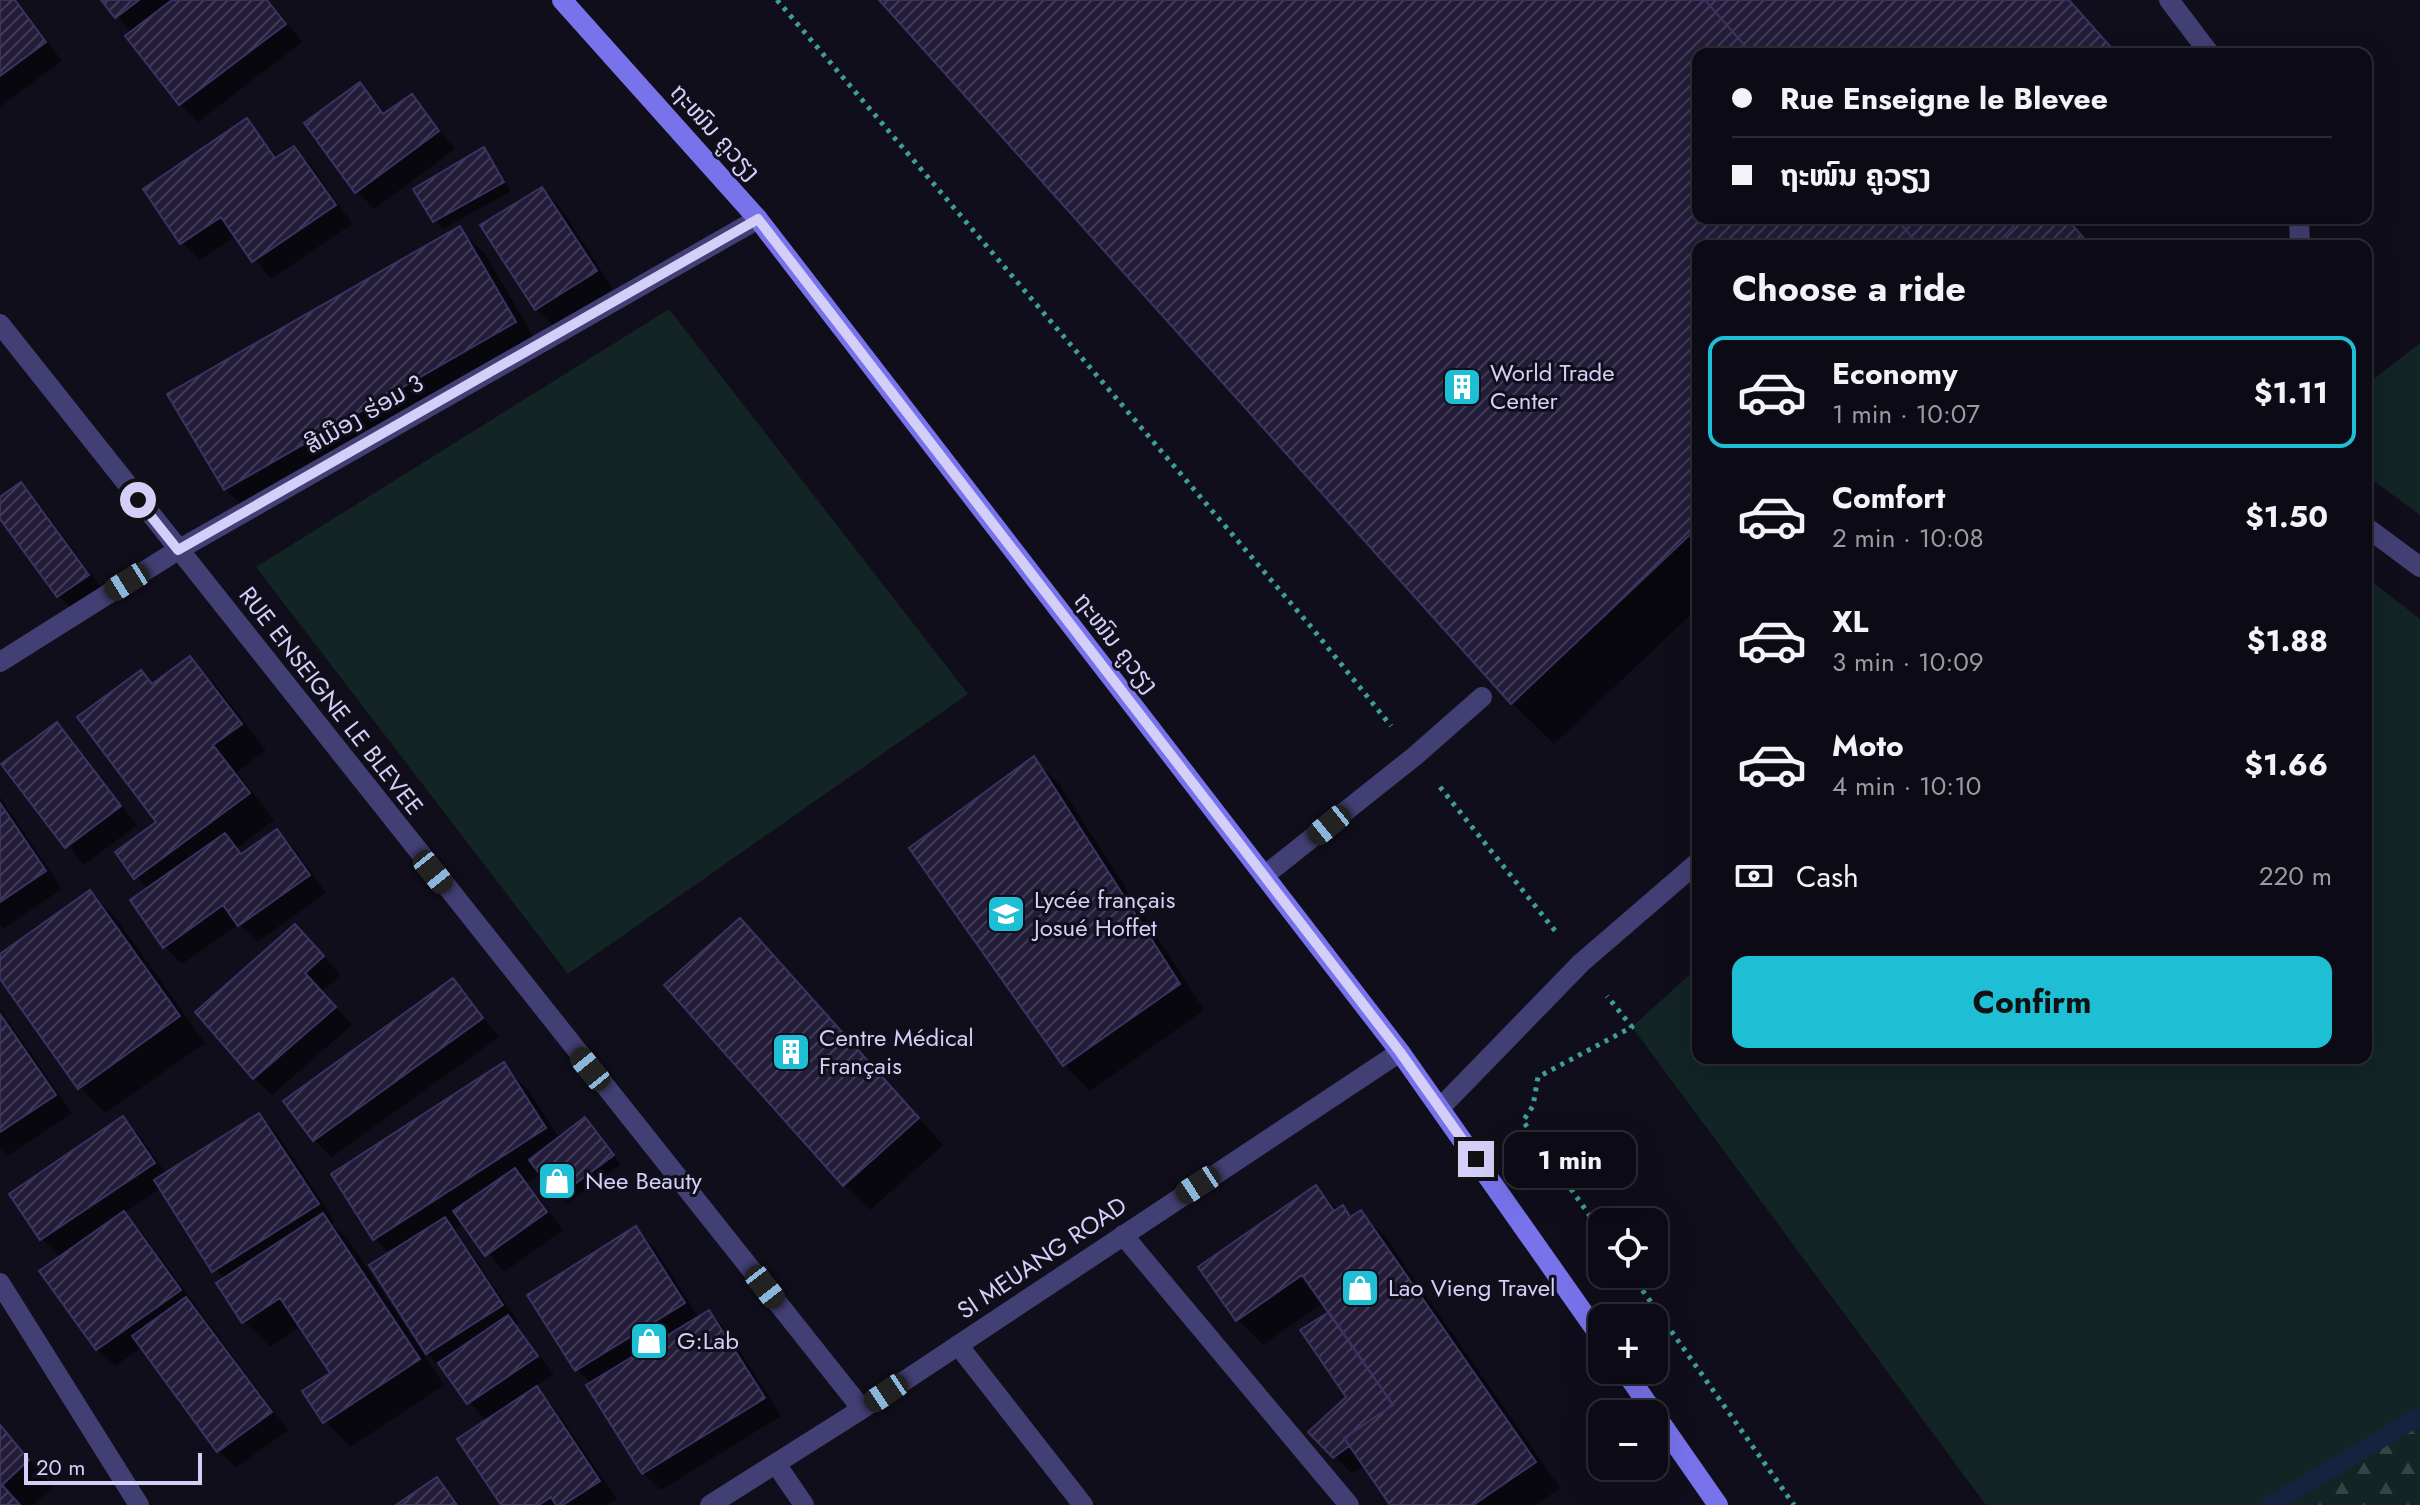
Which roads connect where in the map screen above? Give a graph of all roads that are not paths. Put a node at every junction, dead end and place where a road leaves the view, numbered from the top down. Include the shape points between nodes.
1 (562, 0) edge
2 (2169, 0) edge
3 (2205, 48) edge
4 (758, 219) junction
5 (0, 324) edge
6 (2372, 531) edge
7 (178, 550) junction
8 (2420, 567) edge
9 (0, 662) edge
10 (1482, 697) dead end
11 (1692, 867) edge
12 (1264, 876) junction
13 (1400, 1052) junction
14 (1440, 1108) junction
15 (1123, 1235) junction
16 (0, 1283) edge
17 (1588, 1319) edge
18 (958, 1345) junction
19 (1634, 1384) edge
20 (862, 1409) junction
21 (776, 1464) junction
22 (139, 1505) edge
23 (710, 1505) edge
24 (804, 1505) edge
25 (1083, 1505) edge
26 (1349, 1505) edge
27 (1718, 1505) edge

1 - 4 street, ຖະໜົນ ຄູວຽງ
2 - 3 street
4 - 7 street, ສີເມືອງ ຮ່ອມ 3
4 - 12 street, ຖະໜົນ ຄູວຽງ
5 - 7 street, RUE ENSEIGNE LE BLEVEE
6 - 8 street
7 - 9 street, ສີເມືອງ ຮ່ອມ 3
7 - 20 street, RUE ENSEIGNE LE BLEVEE
10 - 12 street
11 - 14 street via 1581,963
12 - 13 street, ຖະໜົນ ຄູວຽງ
13 - 14 street, ຖະໜົນ ຄູວຽງ
13 - 15 street, SI MEUANG ROAD
14 - 17 street, ຖະໜົນ ຄູວຽງ
15 - 18 street, SI MEUANG ROAD
15 - 26 street
16 - 22 street
18 - 20 street, SI MEUANG ROAD
18 - 25 street
19 - 27 street
20 - 21 street, SI MEUANG ROAD
21 - 23 street, SI MEUANG ROAD
21 - 24 street

